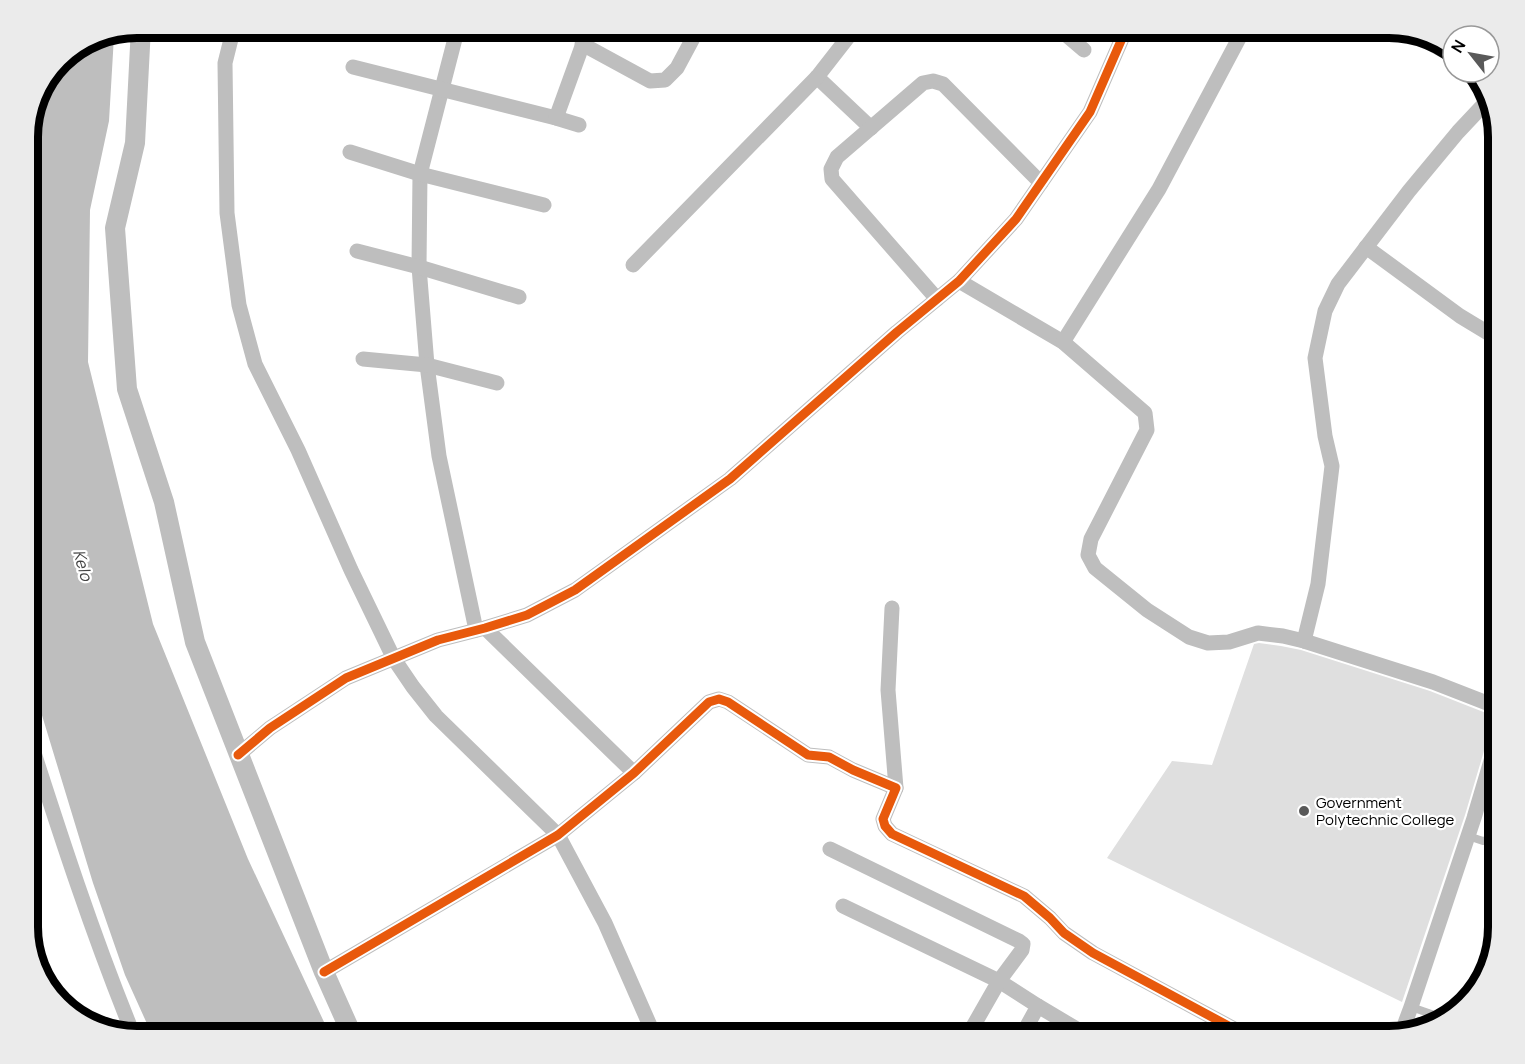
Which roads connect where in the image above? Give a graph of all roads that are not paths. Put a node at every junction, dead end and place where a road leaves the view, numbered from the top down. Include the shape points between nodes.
1 (140, 38) edge
2 (231, 38) edge
3 (455, 38) edge
4 (584, 38) edge
5 (693, 38) edge
6 (847, 38) edge
7 (1070, 38) edge
8 (1122, 38) edge
9 (1239, 38) edge
10 (582, 44) junction
11 (1084, 50) dead end
12 (353, 67) dead end
13 (817, 77) junction
14 (442, 89) junction
15 (1482, 106) edge
16 (556, 118) junction
17 (579, 125) dead end
18 (871, 128) junction
19 (350, 152) dead end
20 (420, 174) junction
21 (1041, 183) junction
22 (544, 205) dead end
23 (1366, 247) junction
24 (357, 251) dead end
25 (633, 266) dead end
26 (419, 267) junction
27 (959, 281) junction
28 (519, 297) dead end
29 (937, 299) junction
30 (1488, 333) edge
31 (1064, 342) junction
32 (363, 359) dead end
33 (427, 365) junction
34 (497, 383) dead end
35 (892, 608) dead end
36 (481, 629) junction
37 (1304, 641) junction
38 (394, 659) junction
39 (1488, 703) edge
40 (238, 755) junction
41 (38, 766) edge
42 (634, 774) junction
43 (896, 788) junction
44 (1488, 790) edge
45 (558, 835) junction
46 (1468, 836) junction
47 (1488, 840) edge
48 (831, 849) dead end
49 (843, 906) dead end
50 (324, 972) junction
51 (999, 981) junction
52 (1038, 1006) junction
53 (1412, 1007) junction
54 (1434, 1015) edge
55 (1405, 1025) edge
56 (130, 1026) edge
57 (349, 1027) edge
58 (652, 1027) edge
59 (973, 1027) edge
60 (1026, 1027) edge
61 (1073, 1027) edge
62 (1230, 1027) edge

1 - 40 street via 135,143 115,228 127,389 164,502 195,642
2 - 38 street via 225,63 226,192 239,305 255,364
3 - 14 street
4 - 10 street
5 - 10 street via 677,68 665,80 650,81
6 - 13 street
7 - 11 street
8 - 21 street via 1090,112
9 - 31 street via 1159,189
10 - 16 street
12 - 14 street
13 - 18 street
13 - 25 street
14 - 16 street
14 - 20 street
15 - 23 street
16 - 17 street
18 - 21 street via 923,83 943,84
18 - 29 street via 837,157 832,179
19 - 20 street
20 - 22 street
20 - 26 street
21 - 27 street via 1016,219
23 - 30 street
23 - 37 street via 1338,284 1325,311 1315,358 1332,466 1318,584
24 - 26 street
26 - 28 street
26 - 33 street
27 - 29 street
27 - 31 street
29 - 36 street via 730,479 575,590 527,615
31 - 37 street via 1146,413 1147,430 1091,539 1088,555 1095,568 1147,610 1189,637 1208,643 1229,642 1258,633
32 - 33 street
33 - 34 street
33 - 36 street via 439,456
35 - 43 street via 888,690
36 - 38 street via 438,640
36 - 42 street
37 - 39 street
38 - 40 street via 346,678 270,728
38 - 45 street via 436,716
40 - 50 street
41 - 56 street via 68,860
42 - 43 street via 709,702 719,699 808,755 829,757
42 - 45 street
43 - 62 street via 883,819 892,834 1024,896 1064,933 1093,953
44 - 46 street
45 - 50 street
45 - 58 street via 605,923
46 - 47 lane
46 - 53 street
48 - 51 street via 1023,944
49 - 51 street
50 - 57 street
51 - 52 street
51 - 59 street
52 - 60 street
52 - 61 street
53 - 54 lane
53 - 55 street

